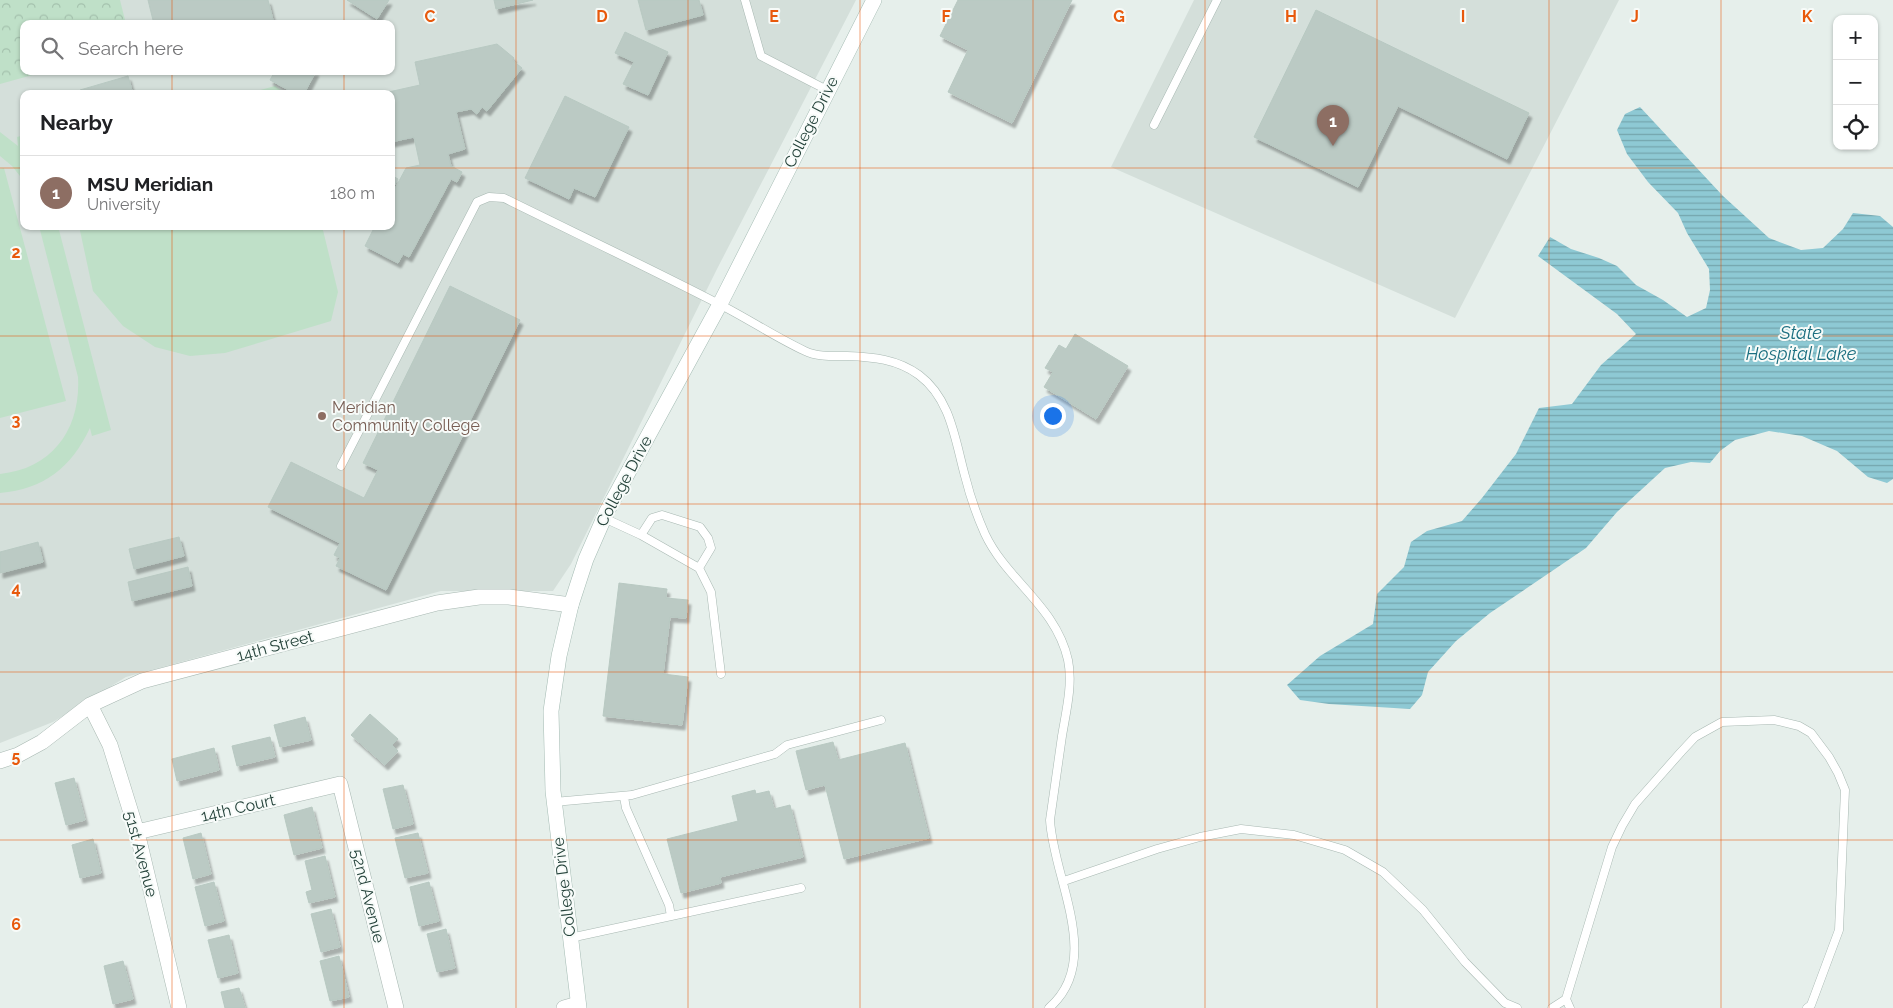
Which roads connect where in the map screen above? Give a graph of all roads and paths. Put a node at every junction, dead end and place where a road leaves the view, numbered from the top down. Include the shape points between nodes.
1 (745, 0) edge
2 (874, 0) edge
3 (1217, 0) edge
4 (827, 90) junction
5 (1154, 126) dead end
6 (720, 304) junction
7 (341, 466) dead end
8 (604, 518) junction
9 (641, 535) junction
10 (699, 568) junction
11 (571, 605) junction
12 (721, 674) dead end
13 (90, 705) junction
14 (881, 720) dead end
15 (0, 761) edge
16 (340, 784) joint
17 (624, 797) junction
18 (554, 802) junction
19 (137, 832) junction
20 (1064, 881) junction
21 (801, 888) dead end
22 (671, 916) junction
23 (570, 938) junction
24 (1566, 999) junction
25 (574, 1007) edge
26 (179, 1008) edge
27 (396, 1008) edge
28 (1049, 1008) edge
29 (1517, 1008) edge
30 (1552, 1008) edge
31 (1570, 1008) edge
32 (1807, 1008) edge

1 - 4 lane via 761,56
2 - 4 street, College Drive
3 - 5 lane
4 - 6 street, College Drive
6 - 7 lane via 504,198 489,196 477,202
6 - 8 street, College Drive
6 - 20 lane via 807,352 884,359 905,366 935,389 944,404 989,543 1044,610 1066,656 1069,682 1050,820 1055,854
8 - 9 lane
8 - 11 street, College Drive
9 - 10 lane
9 - 10 lane via 652,518 662,515 700,527 711,548
10 - 12 lane via 710,592
11 - 13 street, 14th Street via 508,597 437,603 142,681
11 - 18 street, College Drive via 551,710
13 - 15 street, 14th Street via 42,742
13 - 19 street, 51st Avenue via 110,745
14 - 17 lane via 787,745 775,754
16 - 19 street, 14th Court
16 - 27 street, 52nd Avenue
17 - 18 lane
17 - 22 lane
18 - 23 street, College Drive
19 - 26 street, 51st Avenue
20 - 28 lane via 1074,955 1066,990
20 - 29 lane via 1200,837 1241,829 1294,835 1345,850 1383,872 1423,910 1465,962 1505,1003
21 - 22 lane
22 - 23 lane
23 - 25 street, College Drive
24 - 30 lane
24 - 31 lane
24 - 32 lane via 1612,846 1636,804 1695,737 1722,722 1774,720 1799,726 1811,733 1838,773 1845,790 1840,930 1811,1005

